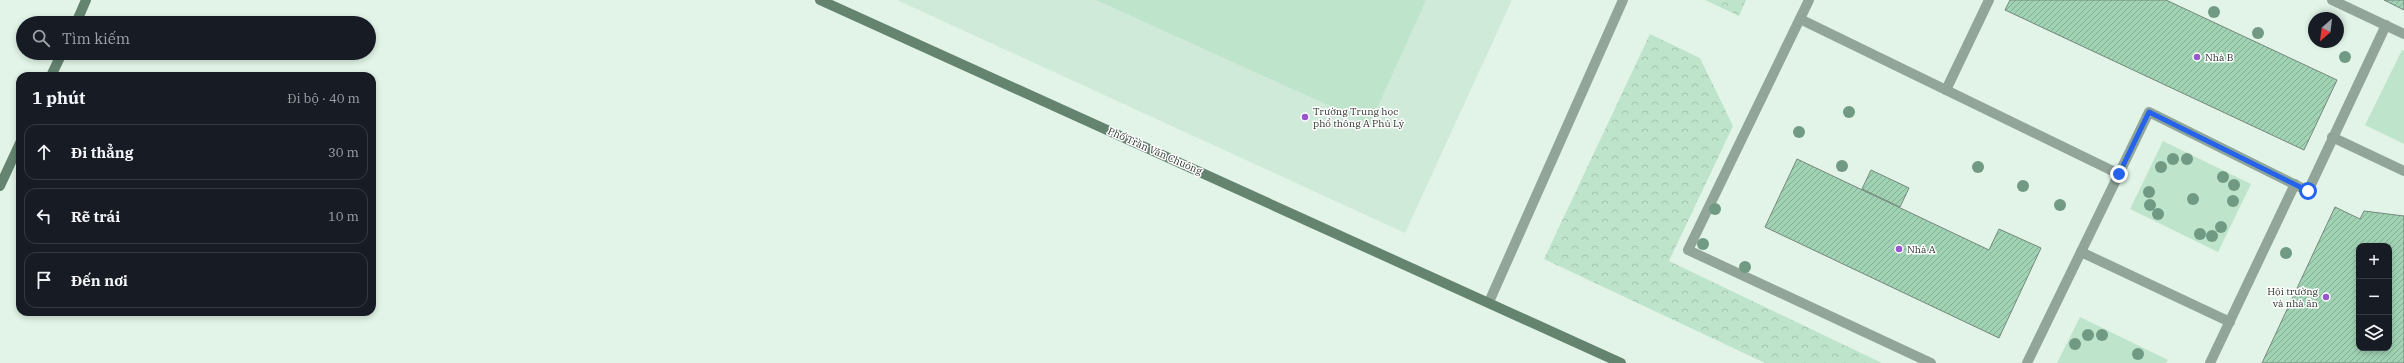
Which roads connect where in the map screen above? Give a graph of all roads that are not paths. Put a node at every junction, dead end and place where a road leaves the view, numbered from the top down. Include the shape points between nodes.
1 (86, 0) edge
2 (820, 0) edge
3 (1623, 0) edge
4 (1809, 0) edge
5 (1988, 0) edge
6 (2332, 0) edge
7 (79, 16) edge
8 (1800, 19) junction
9 (2386, 25) junction
10 (2404, 34) edge
11 (59, 60) edge
12 (53, 72) edge
13 (1946, 90) junction
14 (2332, 137) junction
15 (16, 152) edge
16 (2404, 171) edge
17 (2119, 174) junction
18 (2295, 184) junction
19 (0, 186) edge
20 (2081, 252) junction
21 (1489, 302) junction
22 (2230, 322) junction
23 (1621, 363) edge
24 (1931, 363) edge
25 (2027, 363) edge
26 (2210, 363) edge

1 - 7 street
2 - 21 street, Phố Trần Văn Chuông
3 - 21 street
4 - 8 street
5 - 13 street
6 - 9 street
8 - 13 street
8 - 24 street via 1688,250
9 - 10 street
9 - 14 street
11 - 12 street
13 - 17 street
14 - 16 street
14 - 18 street via 2308,191
15 - 19 street
17 - 18 street via 2149,112
17 - 20 street
18 - 22 street
20 - 22 street
20 - 25 street
21 - 23 street, Phố Trần Văn Chuông
22 - 26 street

